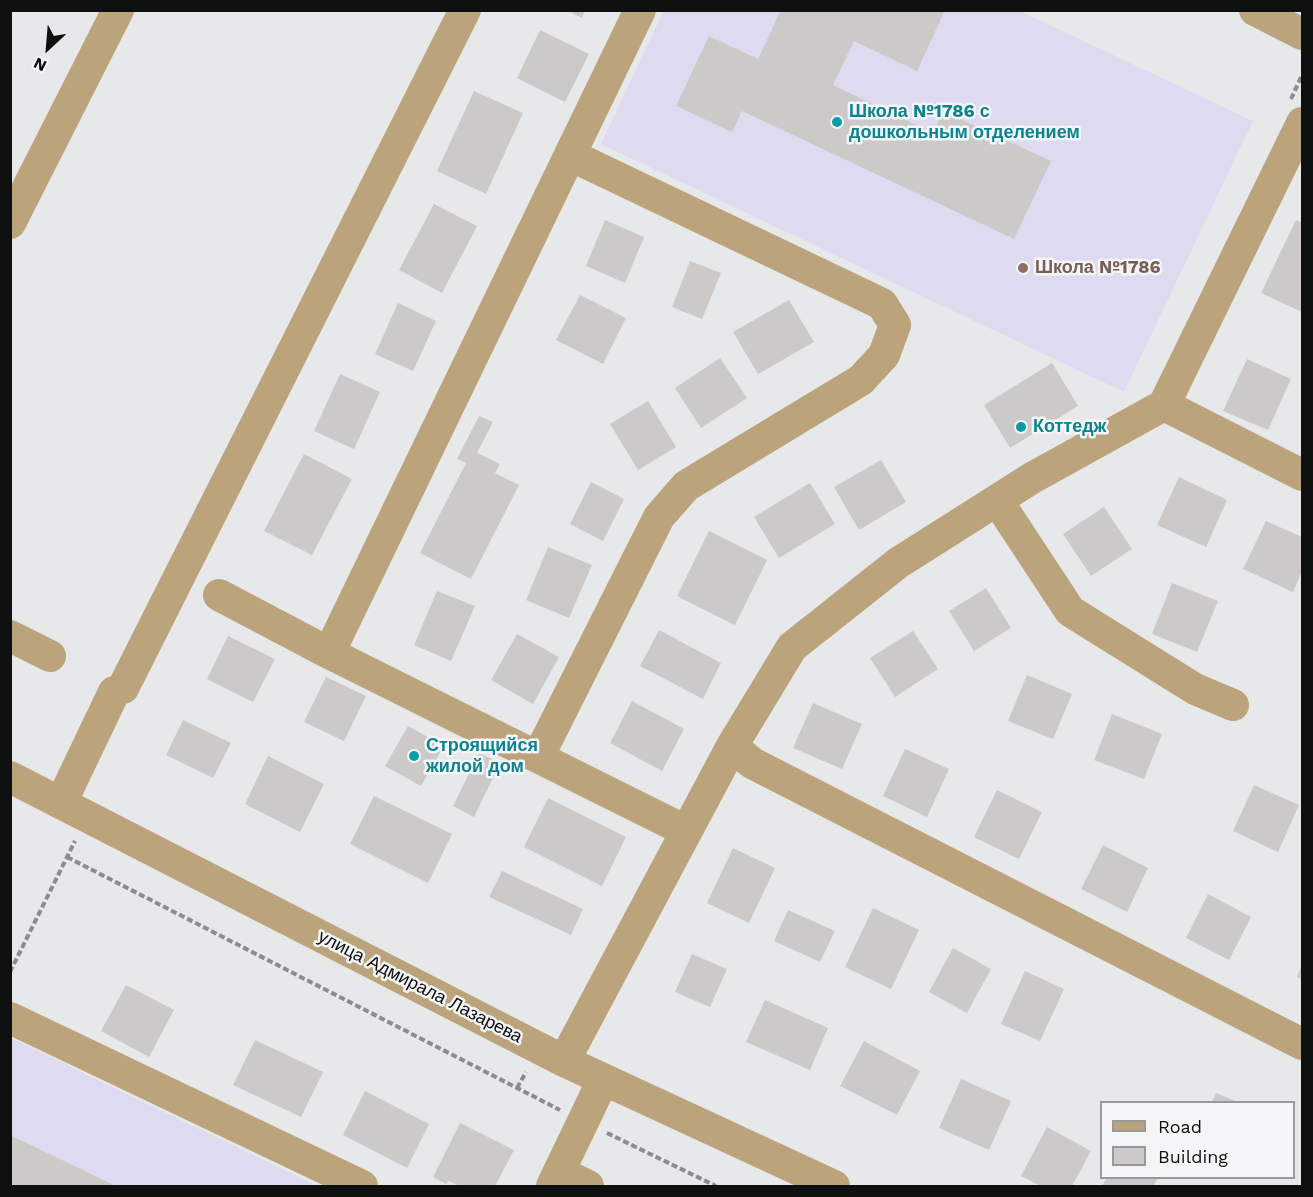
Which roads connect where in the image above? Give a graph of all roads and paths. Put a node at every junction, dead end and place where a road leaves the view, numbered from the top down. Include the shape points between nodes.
1 (118, 10) edge
2 (465, 10) edge
3 (640, 10) edge
4 (1255, 10) edge
5 (1302, 34) edge
6 (1302, 123) edge
7 (570, 155) junction
8 (10, 223) edge
9 (1164, 405) junction
10 (1302, 475) edge
11 (997, 501) junction
12 (219, 595) dead end
13 (10, 636) edge
14 (329, 653) junction
15 (50, 656) dead end
16 (1233, 705) dead end
17 (732, 746) junction
18 (538, 758) junction
19 (10, 777) edge
20 (61, 803) junction
21 (686, 831) junction
22 (76, 838) dead end
23 (67, 856) junction
24 (10, 972) edge
25 (10, 1018) edge
26 (1302, 1044) edge
27 (564, 1061) junction
28 (603, 1080) junction
29 (583, 1122) junction
30 (556, 1179) edge
31 (362, 1186) edge
32 (588, 1186) edge
33 (716, 1186) edge
34 (834, 1186) edge

1 - 8 street
2 - 20 street
3 - 7 street
4 - 5 street
6 - 9 street
7 - 14 street
7 - 18 street via 882,304 895,325 884,355 861,380 686,486 659,517
9 - 10 street
9 - 11 street
11 - 16 street via 1070,611 1195,689
11 - 17 street via 898,563 792,647
12 - 14 street
13 - 15 street
14 - 18 street
17 - 21 street
17 - 26 street via 752,763
18 - 21 street
19 - 20 street, улица Адмирала Лазарева
20 - 27 street, улица Адмирала Лазарева
21 - 27 street
22 - 23 path
23 - 24 path
23 - 29 path
25 - 31 street
27 - 28 street, улица Адмирала Лазарева
28 - 29 street
28 - 34 street, улица Адмирала Лазарева
29 - 30 street
29 - 33 path
30 - 32 street

